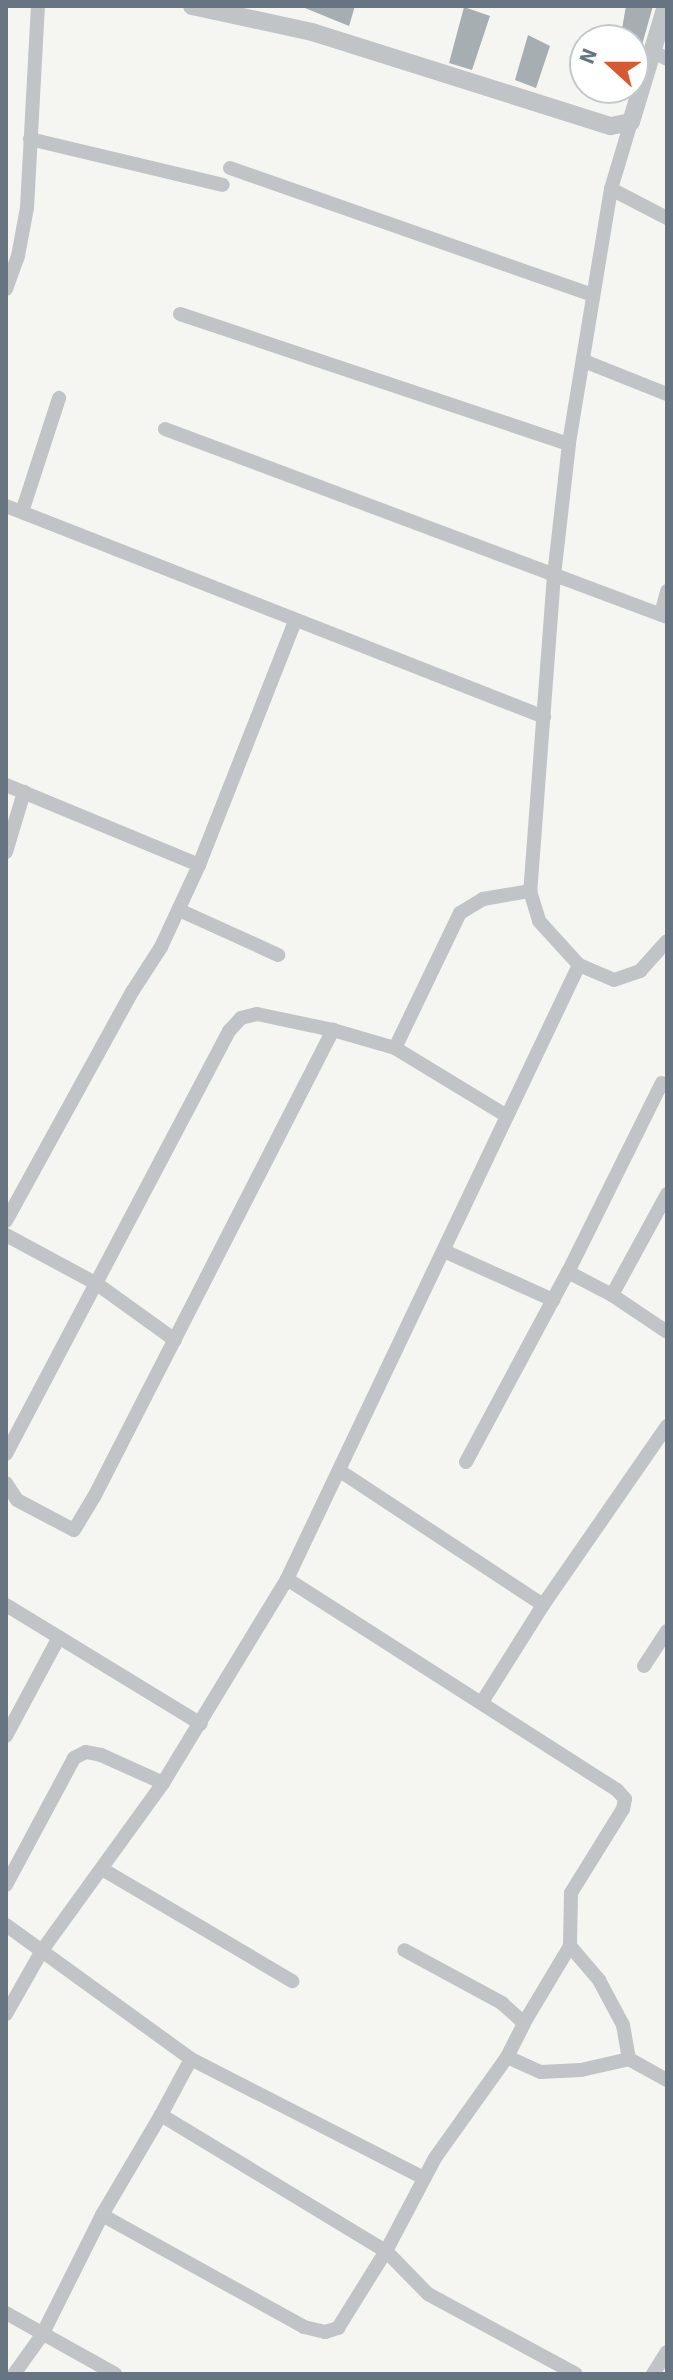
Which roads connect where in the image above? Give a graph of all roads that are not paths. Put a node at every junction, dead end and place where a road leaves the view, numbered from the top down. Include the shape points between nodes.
1 (38, 6) edge
2 (192, 6) edge
3 (666, 6) edge
4 (661, 56) edge
5 (631, 122) junction
6 (30, 139) junction
7 (230, 168) dead end
8 (223, 185) dead end
9 (611, 189) junction
10 (667, 218) edge
11 (6, 289) edge
12 (592, 295) junction
13 (180, 314) dead end
14 (584, 361) junction
15 (667, 394) edge
16 (59, 398) dead end
17 (165, 429) dead end
18 (569, 444) junction
19 (6, 506) edge
20 (22, 512) junction
21 (554, 575) junction
22 (667, 591) edge
23 (664, 616) edge
24 (295, 621) junction
25 (544, 717) junction
26 (6, 785) edge
27 (24, 792) junction
28 (6, 852) edge
29 (199, 865) junction
30 (530, 891) junction
31 (179, 910) junction
32 (667, 941) edge
33 (278, 955) dead end
34 (579, 965) junction
35 (333, 1030) junction
36 (395, 1048) junction
37 (662, 1083) dead end
38 (507, 1116) junction
39 (667, 1194) edge
40 (6, 1221) edge
41 (6, 1235) edge
42 (444, 1251) junction
43 (568, 1272) junction
44 (97, 1284) junction
45 (612, 1295) junction
46 (553, 1300) junction
47 (667, 1332) edge
48 (175, 1340) junction
49 (667, 1426) edge
50 (6, 1454) edge
51 (466, 1462) dead end
52 (340, 1471) junction
53 (6, 1483) edge
54 (287, 1579) junction
55 (6, 1605) edge
56 (543, 1605) junction
57 (667, 1631) edge
58 (59, 1637) junction
59 (644, 1666) dead end
60 (482, 1702) junction
61 (201, 1724) junction
62 (6, 1736) edge
63 (163, 1783) junction
64 (102, 1869) junction
65 (6, 1885) edge
66 (6, 1925) edge
67 (570, 1946) junction
68 (43, 1949) junction
69 (404, 1950) dead end
70 (292, 1981) dead end
71 (6, 2014) edge
72 (524, 2023) junction
73 (507, 2057) junction
74 (191, 2059) junction
75 (629, 2059) junction
76 (667, 2080) edge
77 (161, 2115) junction
78 (424, 2178) junction
79 (102, 2215) junction
80 (386, 2251) junction
81 (6, 2313) edge
82 (42, 2335) junction
83 (667, 2352) edge
84 (14, 2374) edge
85 (115, 2374) edge
86 (576, 2374) edge
87 (653, 2374) edge

1 - 6 street
2 - 5 street via 326,36 611,126
3 - 4 street
4 - 5 street
5 - 9 street
6 - 8 street
6 - 11 street via 27,208
7 - 12 street
9 - 10 street
9 - 12 street
12 - 14 street
13 - 18 street
14 - 15 street
14 - 18 street
16 - 20 street
17 - 21 street
18 - 21 street
19 - 20 street
20 - 24 street
21 - 23 street
21 - 25 street
22 - 23 street
24 - 25 street
24 - 29 street
25 - 30 street
26 - 27 street
27 - 28 street
27 - 29 street
29 - 31 street
30 - 34 street via 539,921
30 - 36 street via 483,899 460,913
31 - 33 street
31 - 40 street
32 - 34 street via 640,971 614,980
34 - 38 street
35 - 36 street
35 - 44 street via 257,1014 241,1018 229,1031
35 - 48 street
36 - 38 street
37 - 43 street
38 - 42 street
39 - 45 street
41 - 44 street
42 - 46 street
42 - 52 street
43 - 45 street
43 - 46 street
44 - 48 street
44 - 50 street
45 - 47 street
46 - 51 street
48 - 53 street via 74,1530 17,1500
49 - 56 street
52 - 54 street
52 - 56 street
54 - 60 street
54 - 61 street
55 - 58 street
56 - 60 street
57 - 59 street
58 - 61 street
58 - 62 street
60 - 67 street via 625,1799 571,1893
61 - 63 street
63 - 64 street
63 - 65 street via 101,1755 86,1752 74,1758
64 - 68 street
64 - 70 street
66 - 68 street
67 - 72 street
67 - 75 street via 599,1980 623,2025
68 - 71 street
68 - 74 street
69 - 72 street via 502,2003
72 - 73 street
73 - 75 street via 541,2072
73 - 78 street
74 - 77 street
74 - 78 street
75 - 76 street
77 - 79 street
77 - 80 street
78 - 80 street
79 - 80 street via 304,2327 325,2332 338,2328
79 - 82 street
80 - 86 street via 428,2294
81 - 82 street
82 - 84 street
82 - 85 street
83 - 87 street

